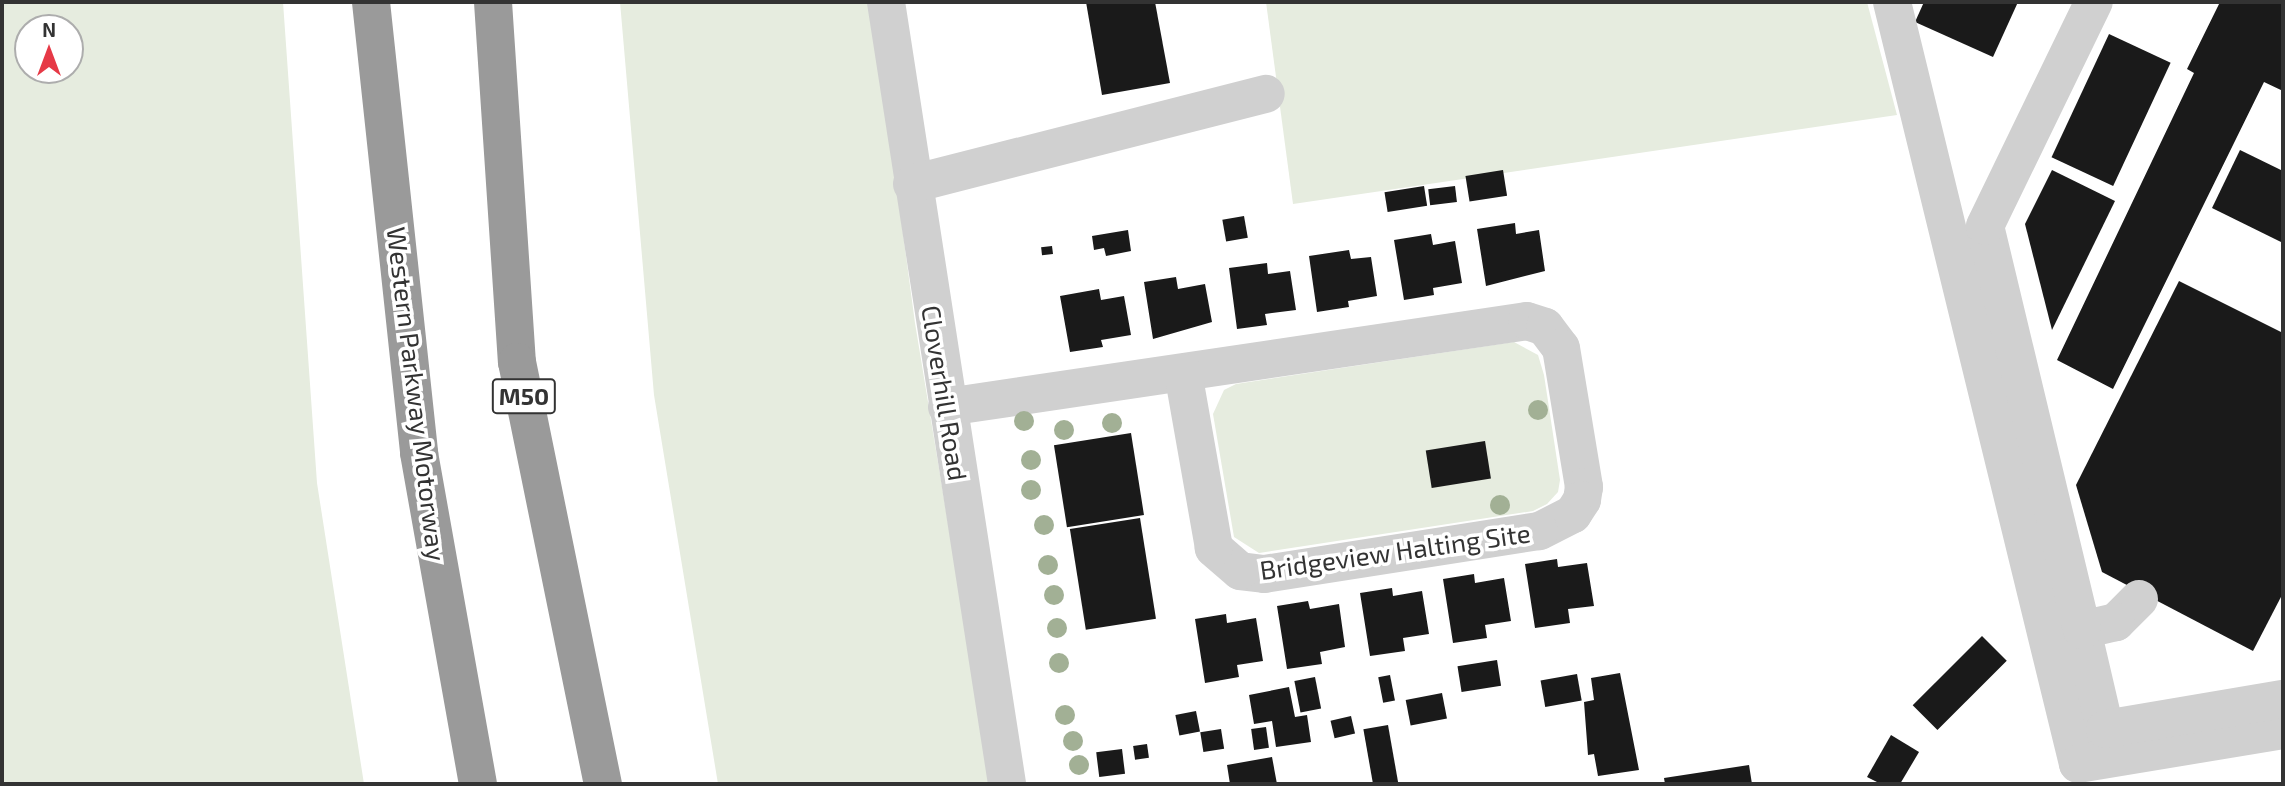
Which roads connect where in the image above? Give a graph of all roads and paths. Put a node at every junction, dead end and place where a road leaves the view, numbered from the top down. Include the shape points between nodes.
1 (371, 2) edge
2 (493, 2) edge
3 (886, 2) edge
4 (1892, 2) edge
5 (2094, 2) edge
6 (1266, 94) dead end
7 (912, 184) junction
8 (1183, 373) junction
9 (947, 407) junction
10 (2139, 599) dead end
11 (2082, 630) junction
12 (2283, 699) edge
13 (2283, 730) edge
14 (478, 784) edge
15 (603, 784) edge
16 (1007, 784) edge

1 - 14 highway, Western Parkway Motorway via 419,453
2 - 15 highway, M50 via 517,362
3 - 7 street, Cloverhill Road
4 - 13 street via 2078,764
5 - 11 street via 1985,226
6 - 7 street
7 - 9 street, Cloverhill Road
8 - 8 street, Bridgeview Halting Site via 1214,548 1240,571 1264,575 1539,531 1573,514 1583,500 1561,348 1545,327 1527,321
8 - 9 street, Bridgeview Halting Site
9 - 16 street, Cloverhill Road
10 - 11 street via 2116,622
11 - 12 street via 2105,729

